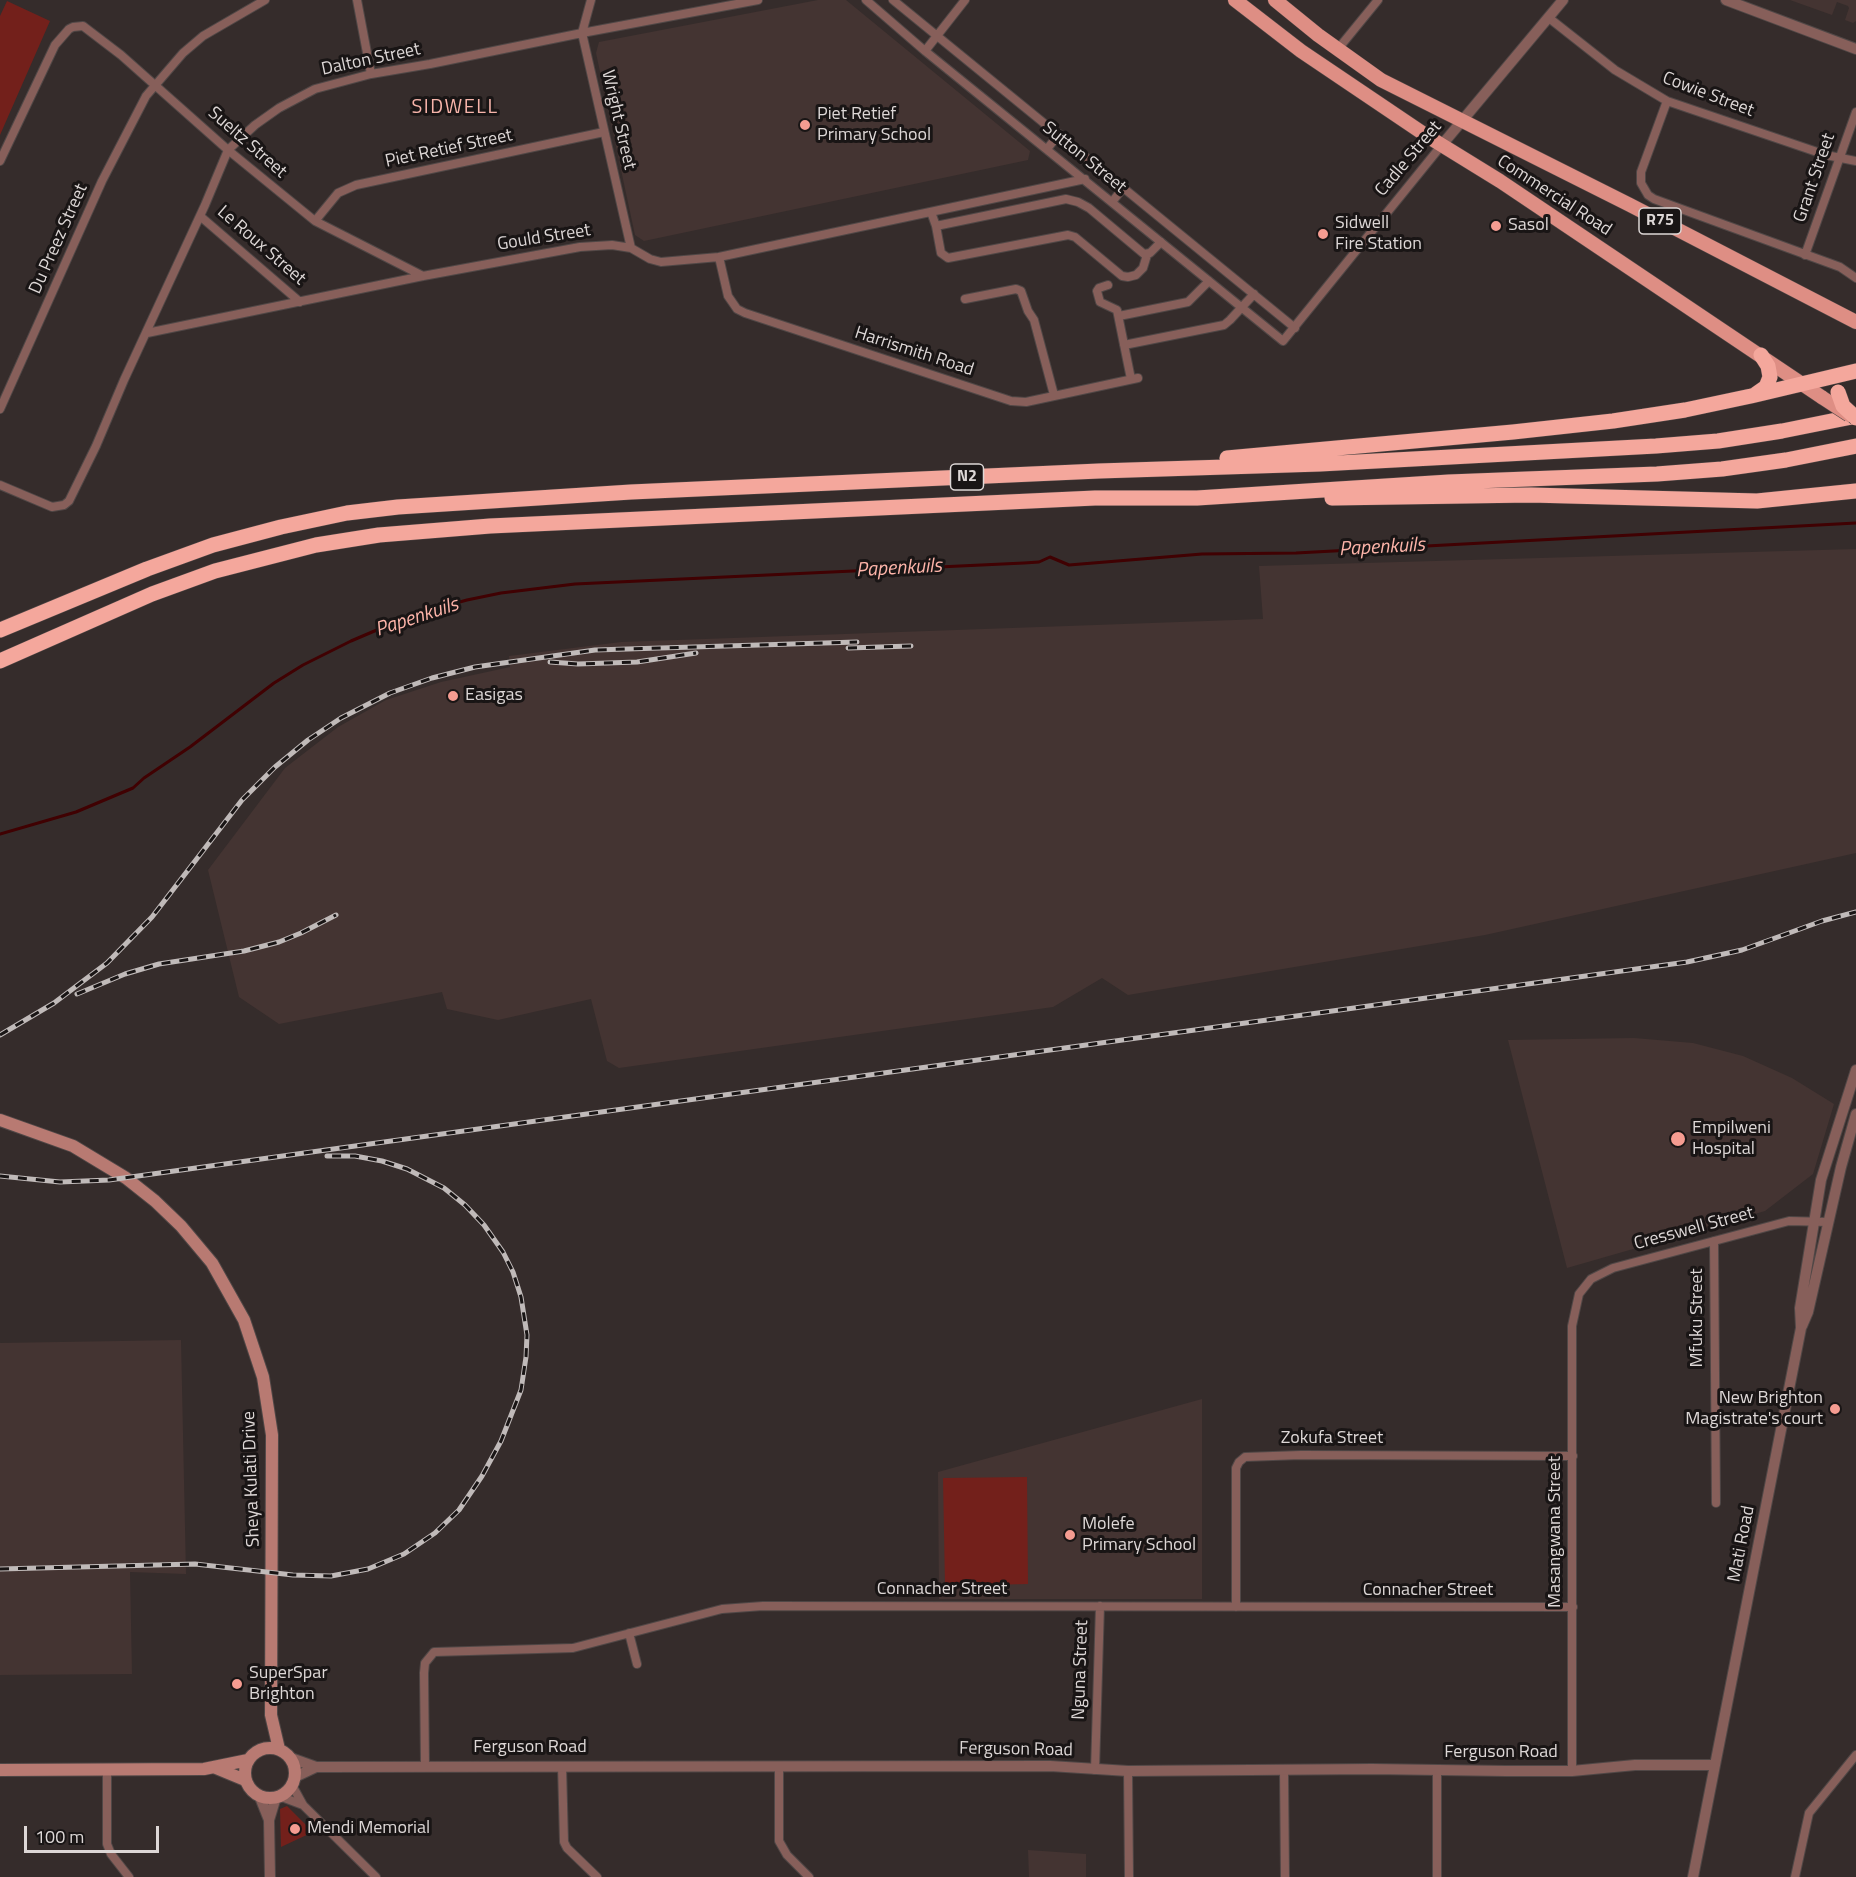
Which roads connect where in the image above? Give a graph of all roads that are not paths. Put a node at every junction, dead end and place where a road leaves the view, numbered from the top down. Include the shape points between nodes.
1 (265, 0) edge
2 (357, 0) edge
3 (591, 0) edge
4 (758, 0) edge
5 (866, 0) edge
6 (893, 0) edge
7 (965, 0) edge
8 (1235, 0) edge
9 (1275, 0) edge
10 (1378, 0) edge
11 (1563, 0) edge
12 (1726, 0) edge
13 (1549, 18) junction
14 (582, 33) junction
15 (936, 36) junction
16 (1338, 49) junction
17 (1856, 49) edge
18 (925, 51) junction
19 (371, 74) junction
20 (154, 85) junction
21 (1667, 101) junction
22 (1856, 112) edge
23 (1463, 121) junction
24 (604, 132) junction
25 (1059, 134) junction
26 (1441, 146) junction
27 (1047, 149) junction
28 (228, 150) junction
29 (1839, 157) junction
30 (1856, 160) edge
31 (0, 161) edge
32 (1085, 180) junction
33 (1124, 187) junction
34 (1112, 202) junction
35 (931, 212) junction
36 (200, 216) junction
37 (315, 221) junction
38 (936, 226) junction
39 (1161, 242) junction
40 (630, 248) junction
41 (1147, 255) junction
42 (1805, 255) junction
43 (718, 257) junction
44 (423, 276) junction
45 (1856, 278) edge
46 (1209, 281) junction
47 (1107, 285) dead end
48 (1254, 294) junction
49 (965, 299) dead end
50 (300, 302) junction
51 (1242, 308) junction
52 (1119, 316) junction
53 (1856, 322) edge
54 (1295, 328) junction
55 (147, 333) junction
56 (1283, 341) joint
57 (1124, 345) junction
58 (1761, 355) junction
59 (1855, 371) edge
60 (1804, 385) junction
61 (1054, 395) junction
62 (1831, 395) junction
63 (1751, 396) junction
64 (0, 410) edge
65 (1856, 418) edge
66 (1856, 446) edge
67 (1099, 471) junction
68 (0, 484) edge
69 (1856, 491) edge
70 (1197, 498) junction
71 (0, 630) edge
72 (60, 634) junction
73 (0, 661) edge
74 (0, 668) edge
75 (1856, 1070) edge
76 (1856, 1114) edge
77 (0, 1120) edge
78 (1815, 1220) junction
79 (1828, 1222) junction
80 (1714, 1241) junction
81 (1578, 1294) joint
82 (1800, 1329) junction
83 (1573, 1456) junction
84 (1716, 1503) dead end
85 (1100, 1606) junction
86 (1236, 1607) junction
87 (1573, 1607) junction
88 (629, 1633) junction
89 (637, 1664) dead end
90 (271, 1714) junction
91 (279, 1749) junction
92 (1856, 1755) edge
93 (251, 1757) junction
94 (291, 1758) junction
95 (1715, 1765) junction
96 (424, 1766) junction
97 (562, 1766) junction
98 (779, 1766) junction
99 (316, 1767) junction
100 (216, 1768) junction
101 (0, 1770) edge
102 (107, 1770) junction
103 (1095, 1770) junction
104 (1572, 1770) junction
105 (1128, 1771) junction
106 (1284, 1771) junction
107 (1437, 1771) junction
108 (245, 1780) junction
109 (294, 1781) junction
110 (258, 1795) junction
111 (278, 1797) junction
112 (303, 1805) junction
113 (269, 1820) junction
114 (129, 1877) edge
115 (270, 1877) edge
116 (376, 1877) edge
117 (597, 1877) edge
118 (809, 1877) edge
119 (1129, 1877) edge
120 (1285, 1877) edge
121 (1437, 1877) edge
122 (1693, 1877) edge
123 (1795, 1877) edge

1 - 20 street, Du Preez Street via 203,36
2 - 19 street
3 - 14 street, Wright Street
4 - 14 street, Dalton Street
5 - 18 street, Sutton Street
6 - 15 street, Sutton Street
7 - 15 street
8 - 26 main road, Commercial Road via 1301,51
9 - 16 main road, Commercial Road / R75
10 - 16 street
11 - 13 street, Cadle Street
12 - 17 street
13 - 21 street, Cowie Street via 1615,70
13 - 23 street, Cadle Street
14 - 19 street, Dalton Street
14 - 24 street, Wright Street
15 - 18 street
15 - 25 street, Sutton Street
16 - 23 main road, Commercial Road / R75 via 1381,80
18 - 27 street, Sutton Street
19 - 28 street, Dalton Street via 299,97 255,125
20 - 28 street, Sueltz Street
20 - 31 street, Sueltz Street via 90,30 73,27 63,34 45,65
20 - 64 street, Du Preez Street via 102,181
21 - 29 street, Cowie Street
21 - 42 street via 1641,172 1643,189 1654,199
22 - 29 street, Grant Street
23 - 26 street, Cadle Street
23 - 53 main road, Commercial Road / R75
24 - 37 street, Piet Retief Street via 356,185 338,193
24 - 40 street, Wright Street
25 - 27 street
25 - 33 street, Sutton Street
26 - 54 street, Cadle Street
26 - 58 main road, Commercial Road
27 - 32 street, Sutton Street
28 - 36 street, Dalton Street
28 - 37 street, Sueltz Street
29 - 30 street, Cowie Street
29 - 42 street, Grant Street
32 - 34 street, Sutton Street
32 - 35 street, Gould Street
33 - 34 street
33 - 48 street, Sutton Street
34 - 39 street, Sutton Street
35 - 38 street
35 - 43 street, Gould Street
36 - 50 street, Le Roux Street
36 - 55 street, Dalton Street
37 - 44 street, Sueltz Street
38 - 41 street via 1066,200 1089,208
38 - 41 street via 941,253 948,258 1068,235 1128,277 1143,268
39 - 41 street
39 - 46 street, Sutton Street
40 - 43 street, Gould Street via 661,262
40 - 44 street, Gould Street via 579,247
42 - 45 street via 1840,267
43 - 61 street, Harrismith Road via 731,303 752,316 1011,401 1026,402
44 - 50 street, Gould Street
46 - 51 street, Sutton Street
46 - 52 street via 1188,302
47 - 52 street via 1098,289 1099,298 1115,308
48 - 51 street
48 - 54 street, Sutton Street
49 - 61 street via 1021,291 1035,320
50 - 55 street, Gould Street
51 - 56 street, Sutton Street
51 - 57 street via 1224,325
52 - 57 street
54 - 56 street, Cadle Street
55 - 68 street, Dalton Street via 72,497 64,505 52,507
57 - 61 street, Harrismith Road via 1134,378
58 - 60 main road, Commercial Road
58 - 63 highway via 1770,372 1769,382
59 - 60 highway
59 - 62 highway
60 - 62 main road, Commercial Road
60 - 63 highway
62 - 65 highway, bridge
63 - 67 highway via 1685,410 1513,432
65 - 67 highway, N2 via 1718,441 1656,446
66 - 70 highway, N2 via 1722,469
67 - 71 highway, N2 via 619,493 347,513 249,535 180,556
69 - 70 highway via 1757,501 1531,495
70 - 72 highway, N2 via 1095,498 490,525 379,535 250,561 162,591
72 - 73 highway, N2
72 - 74 highway
75 - 78 street, Mati Road via 1827,1159
76 - 79 street, Mati Road
77 - 90 main road, Sheya Kulati Drive via 73,1146 155,1201 212,1263 244,1320 263,1377 272,1435
78 - 79 street, Cresswell Street
78 - 80 street, Cresswell Street via 1789,1221
78 - 82 street, Mati Road
79 - 82 street, Mati Road via 1808,1312
80 - 81 street, Cresswell Street via 1602,1272
80 - 84 street, Mfuku Street
81 - 83 street, Masangwana Street via 1572,1326
82 - 95 street, Mati Road
83 - 86 street, Zokufa Street via 1245,1456 1236,1467
83 - 87 street, Masangwana Street
85 - 86 street, Connacher Street
85 - 88 street, Connacher Street via 734,1608
85 - 103 street, Nguna Street
86 - 87 street, Connacher Street
87 - 104 street, Masangwana Street
88 - 89 street
88 - 96 street, Connacher Street via 573,1648 434,1652 425,1662 424,1672
90 - 91 main road, Sheya Kulati Drive
90 - 93 main road, Sheya Kulati Drive via 262,1742
91 - 93 main road via 266,1747
91 - 94 main road
92 - 123 street via 1809,1813
93 - 100 main road
93 - 108 main road via 244,1771
94 - 99 street, Ferguson Road
94 - 109 main road
95 - 104 street, Ferguson Road
95 - 122 street, Mati Road
96 - 97 street, Ferguson Road
96 - 99 street, Ferguson Road
97 - 98 street, Ferguson Road
97 - 117 street via 564,1842
98 - 103 street, Ferguson Road via 1050,1766
98 - 118 street via 779,1841
99 - 109 street, Ferguson Road
100 - 102 main road
100 - 108 main road
101 - 102 main road
102 - 114 street via 106,1840 108,1849
103 - 105 street, Ferguson Road
104 - 107 street, Ferguson Road
105 - 106 street, Ferguson Road
105 - 119 street
106 - 107 street, Ferguson Road
106 - 120 street
107 - 121 street
108 - 110 main road
109 - 111 main road
109 - 112 street
110 - 111 main road
110 - 113 street
111 - 112 street
111 - 113 street
112 - 116 street
113 - 115 street

